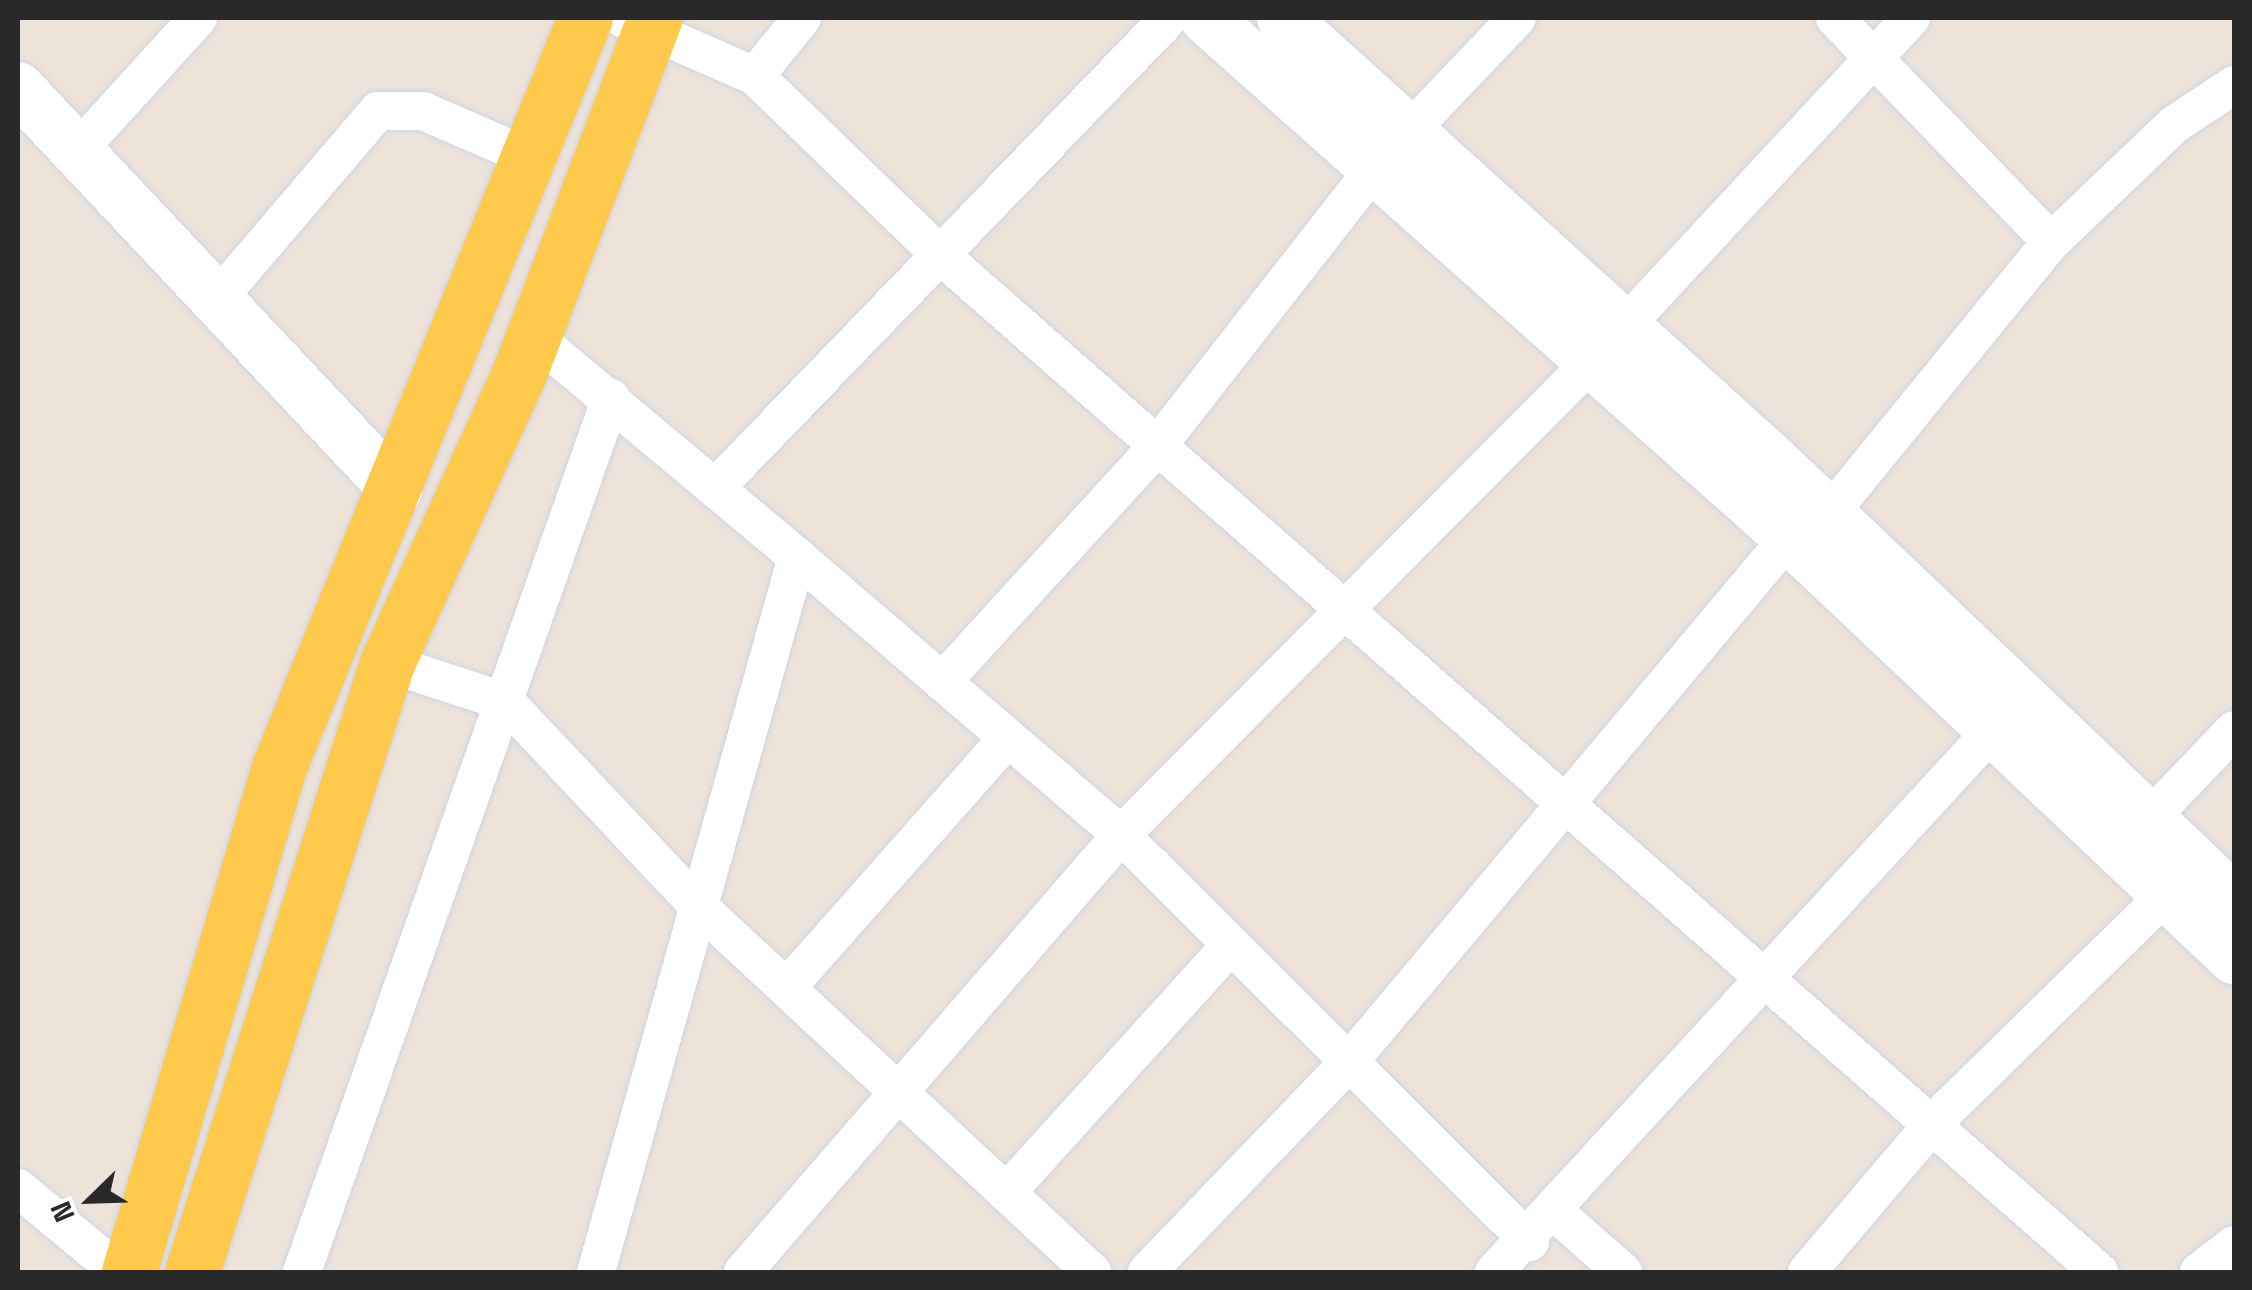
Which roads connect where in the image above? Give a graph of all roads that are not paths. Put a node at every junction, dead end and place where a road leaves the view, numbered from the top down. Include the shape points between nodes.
1 (198, 18) edge
2 (586, 18) edge
3 (802, 18) edge
4 (1169, 18) edge
5 (1206, 18) edge
6 (1282, 18) edge
7 (1516, 18) edge
8 (1835, 18) edge
9 (1911, 18) edge
10 (642, 22) edge
11 (1880, 59) junction
12 (755, 76) junction
13 (2234, 85) edge
14 (18, 88) edge
15 (1393, 150) junction
16 (78, 152) junction
17 (534, 158) junction
18 (2051, 242) junction
19 (938, 253) junction
20 (219, 298) junction
21 (533, 336) junction
22 (1609, 342) junction
23 (611, 398) junction
24 (1160, 444) junction
25 (717, 486) junction
26 (396, 490) junction
27 (1809, 526) junction
28 (797, 557) junction
29 (1346, 614) junction
30 (388, 663) junction
31 (942, 682) junction
32 (506, 702) junction
33 (2234, 730) edge
34 (1991, 732) junction
35 (1006, 741) junction
36 (1565, 804) junction
37 (2149, 819) junction
38 (1121, 835) junction
39 (2180, 881) junction
40 (2234, 900) edge
41 (698, 906) junction
42 (1230, 946) junction
43 (2234, 958) edge
44 (790, 984) junction
45 (1766, 985) junction
46 (1348, 1063) junction
47 (891, 1091) junction
48 (1934, 1120) junction
49 (18, 1188) edge
50 (1006, 1193) junction
51 (1557, 1214) junction
52 (1530, 1242) junction
53 (2234, 1245) edge
54 (118, 1272) edge
55 (129, 1272) edge
56 (192, 1272) edge
57 (302, 1272) edge
58 (596, 1272) edge
59 (743, 1272) edge
60 (1092, 1272) edge
61 (1148, 1272) edge
62 (1494, 1272) edge
63 (1623, 1272) edge
64 (1807, 1272) edge
65 (2099, 1272) edge
66 (2199, 1272) edge

1 - 16 street
2 - 17 main road
3 - 12 street
4 - 19 street
5 - 15 street
6 - 15 street
7 - 15 street
8 - 11 street
9 - 11 street
10 - 12 street
10 - 21 main road
11 - 18 street
11 - 22 street
12 - 19 street
13 - 18 street via 2175,124
14 - 16 street
15 - 22 street
15 - 24 street
16 - 20 street
17 - 20 street via 423,111 378,111
17 - 26 main road
18 - 27 street
19 - 24 street
19 - 25 street
20 - 26 street
21 - 23 street
21 - 30 main road
22 - 27 street
22 - 29 street
23 - 25 street
23 - 32 street
24 - 29 street
24 - 31 street
25 - 28 street
26 - 55 main road via 278,767
27 - 34 street
27 - 36 street
27 - 37 street
28 - 31 street
28 - 41 street
29 - 36 street
29 - 38 street
30 - 32 street
30 - 56 main road
31 - 35 street
32 - 41 street
32 - 57 street
33 - 37 street
34 - 39 street
34 - 45 street
35 - 38 street
35 - 44 street
36 - 45 street
36 - 46 street
37 - 39 street
38 - 42 street
38 - 47 street
39 - 40 street
39 - 43 street
39 - 48 street
41 - 44 street
41 - 58 street
42 - 46 street
42 - 50 street
44 - 47 street
45 - 48 street
45 - 51 street
46 - 52 street
46 - 61 street
47 - 50 street
47 - 59 street
48 - 64 street
48 - 65 street
49 - 54 street
50 - 60 street
51 - 52 street
51 - 63 street
52 - 62 street
53 - 66 street

